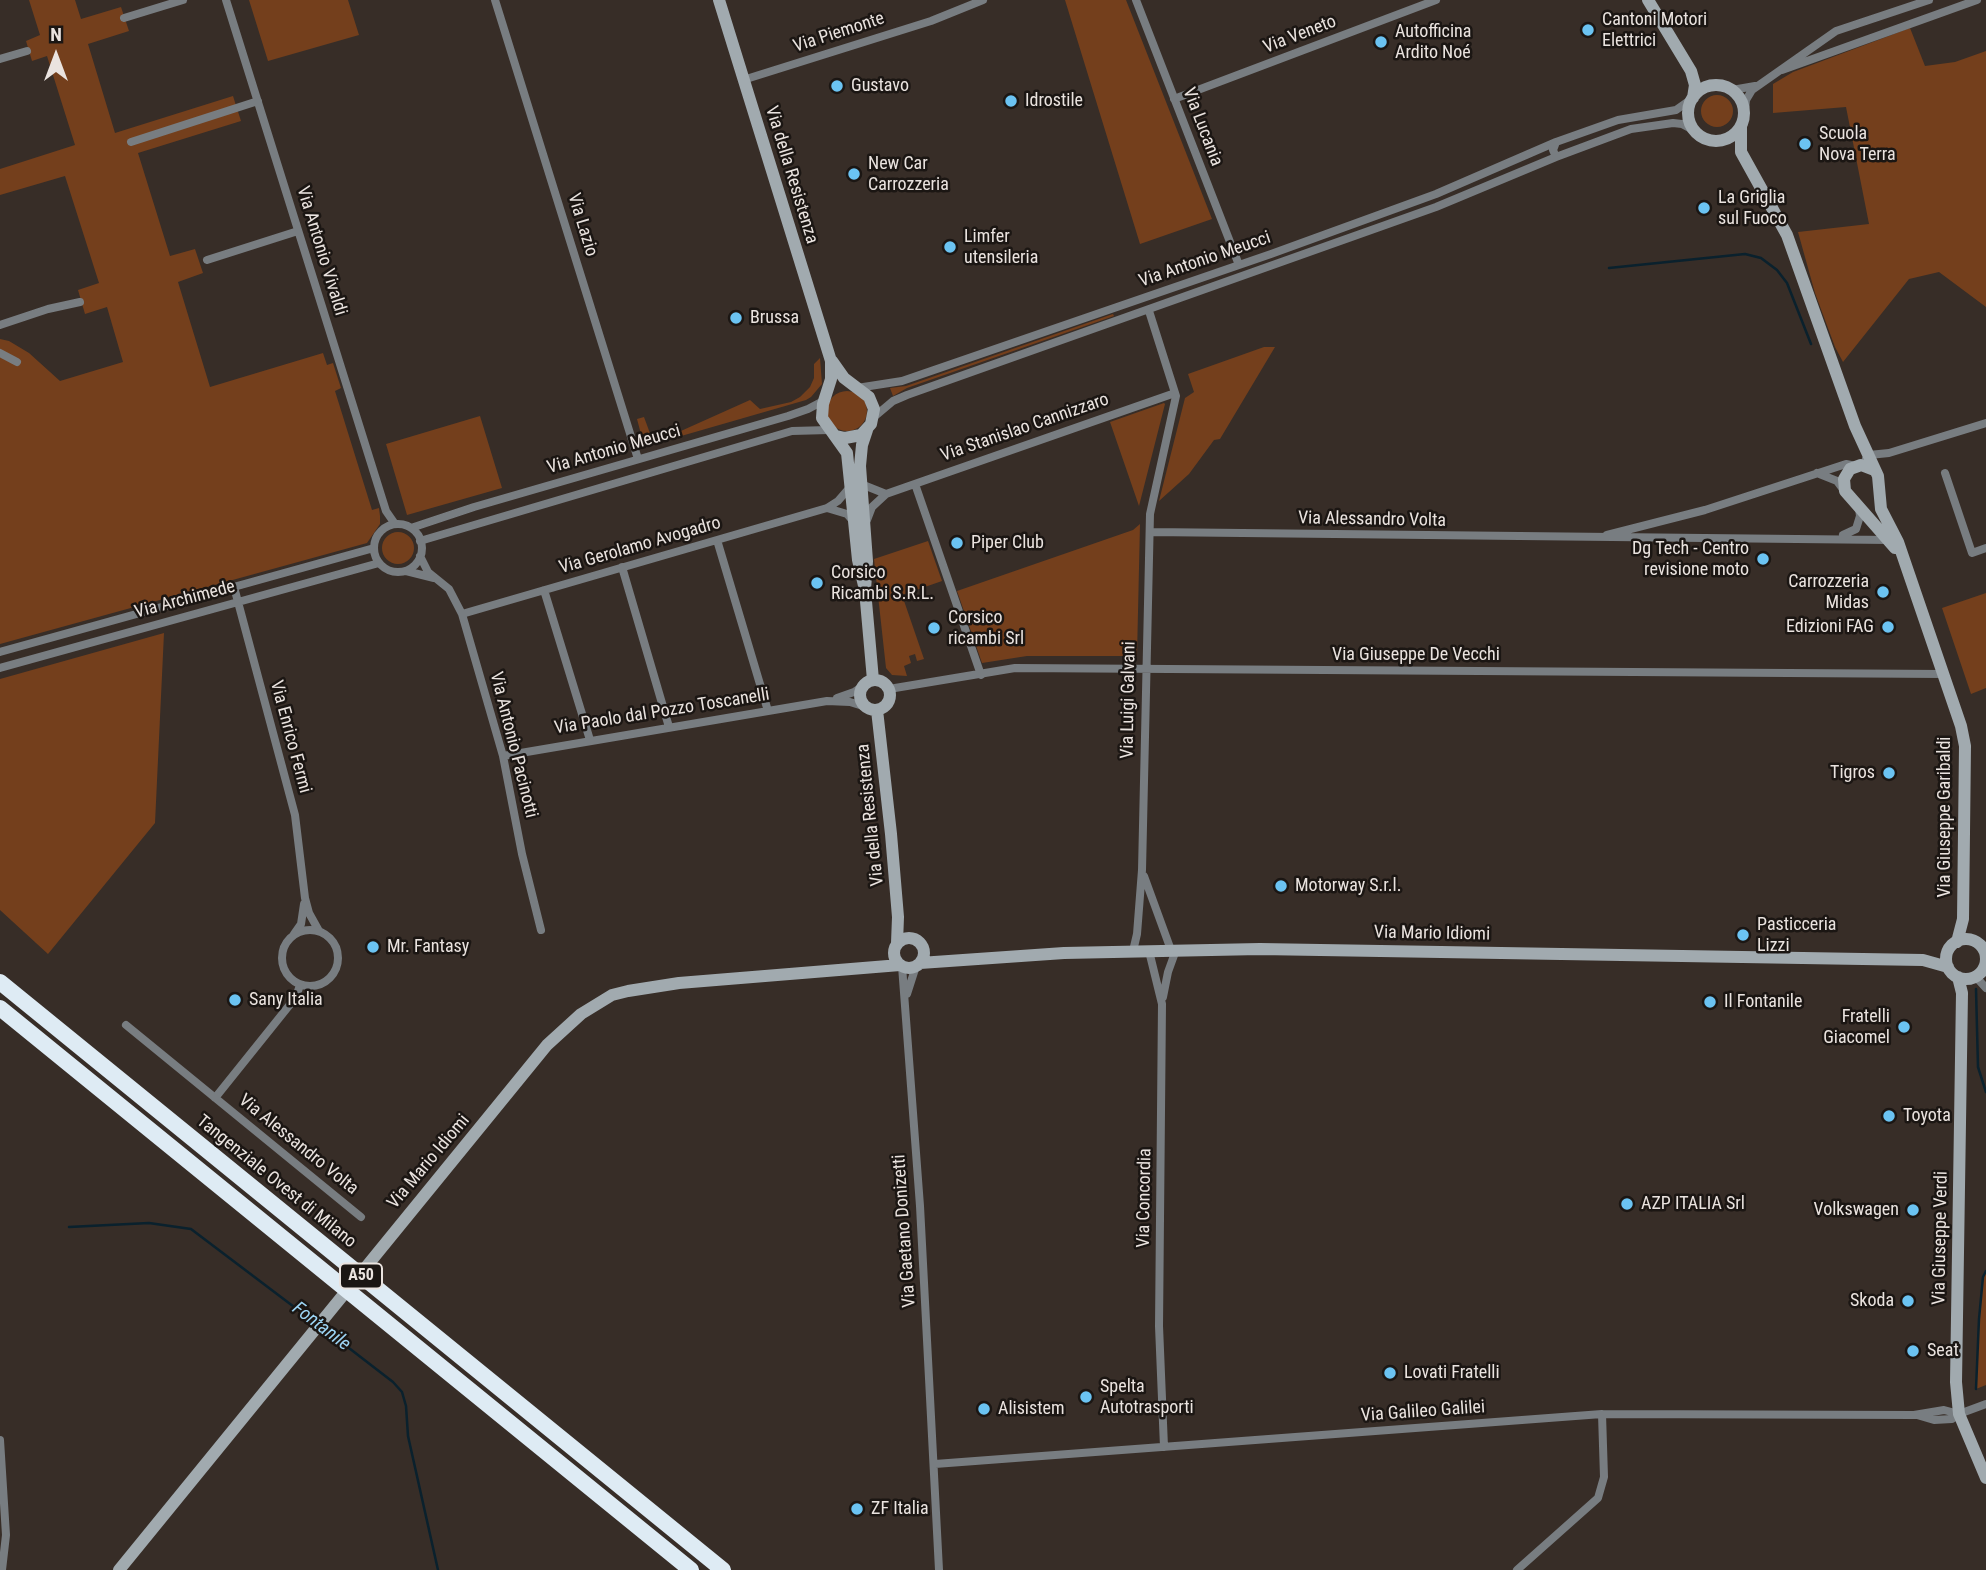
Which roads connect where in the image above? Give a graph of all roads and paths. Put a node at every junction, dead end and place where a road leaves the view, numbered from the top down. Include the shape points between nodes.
1 (183, 0) edge
2 (226, 0) edge
3 (495, 0) edge
4 (719, 0) edge
5 (983, 0) edge
6 (1136, 0) edge
7 (1436, 0) edge
8 (1648, 0) edge
9 (1929, 0) edge
10 (1977, 0) edge
11 (124, 18) dead end
12 (27, 51) dead end
13 (0, 59) edge
14 (1691, 71) junction
15 (1773, 74) junction
16 (743, 80) junction
17 (1716, 85) junction
18 (1758, 85) junction
19 (1732, 90) junction
20 (1693, 98) junction
21 (1174, 99) junction
22 (258, 101) junction
23 (1745, 111) junction
24 (1741, 127) junction
25 (1695, 131) junction
26 (1718, 141) junction
27 (131, 142) dead end
28 (1556, 142) junction
29 (1741, 152) junction
30 (1556, 157) junction
31 (298, 231) junction
32 (208, 260) dead end
33 (1239, 265) junction
34 (80, 302) dead end
35 (1149, 311) junction
36 (0, 325) edge
37 (0, 353) edge
38 (831, 361) junction
39 (17, 362) dead end
40 (858, 388) junction
41 (1175, 393) junction
42 (825, 400) junction
43 (874, 417) junction
44 (1986, 423) edge
45 (867, 430) junction
46 (833, 433) junction
47 (1889, 453) junction
48 (639, 460) junction
49 (1865, 466) junction
50 (1945, 472) dead end
51 (1817, 473) junction
52 (915, 484) junction
53 (856, 485) junction
54 (1878, 492) junction
55 (886, 494) junction
56 (1852, 499) junction
57 (827, 508) junction
58 (386, 511) junction
59 (853, 521) junction
60 (395, 524) junction
61 (385, 528) junction
62 (411, 528) junction
63 (1150, 531) junction
64 (864, 533) junction
65 (1594, 538) junction
66 (1832, 538) junction
67 (717, 540) junction
68 (1889, 540) junction
69 (420, 541) junction
70 (374, 548) junction
71 (1986, 548) edge
72 (421, 556) junction
73 (1902, 557) junction
74 (379, 563) junction
75 (622, 567) junction
76 (406, 571) junction
77 (434, 578) junction
78 (234, 587) junction
79 (544, 590) junction
80 (865, 590) junction
81 (237, 602) junction
82 (462, 614) junction
83 (0, 652) edge
84 (0, 668) edge
85 (1145, 669) junction
86 (1944, 674) junction
87 (981, 675) junction
88 (868, 683) junction
89 (889, 689) junction
90 (827, 701) junction
91 (872, 708) junction
92 (768, 711) junction
93 (669, 727) junction
94 (590, 740) junction
95 (503, 756) junction
96 (1142, 870) junction
97 (305, 898) junction
98 (898, 917) junction
99 (541, 930) dead end
100 (319, 931) junction
101 (293, 936) junction
102 (913, 938) junction
103 (1958, 944) junction
104 (895, 947) junction
105 (1173, 950) junction
106 (1133, 951) junction
107 (1149, 951) junction
108 (1923, 960) junction
109 (912, 962) junction
110 (874, 966) junction
111 (1979, 966) edge
112 (1948, 967) junction
113 (0, 982) edge
114 (300, 985) junction
115 (1986, 988) edge
116 (906, 997) junction
117 (1162, 1004) junction
118 (0, 1008) edge
119 (126, 1025) dead end
120 (215, 1098) junction
121 (361, 1217) dead end
122 (1986, 1404) edge
123 (1602, 1414) junction
124 (1959, 1414) junction
125 (0, 1440) edge
126 (1164, 1447) junction
127 (935, 1464) junction
128 (1986, 1478) edge
129 (2, 1570) edge
130 (119, 1570) edge
131 (691, 1570) edge
132 (723, 1570) edge
133 (939, 1570) edge
134 (1517, 1570) edge

1 - 11 street
2 - 22 street, Via Antonio Vivaldi
3 - 48 street, Via Lazio
4 - 16 street, Via della Resistenza
5 - 16 street, Via Piemonte
6 - 21 street, Via Lucania
7 - 21 street, Via Veneto
8 - 14 street
9 - 15 street via 1836,31
10 - 15 street
12 - 13 street
14 - 17 street
14 - 20 street
15 - 18 street
16 - 38 street, Via della Resistenza
17 - 19 street
17 - 20 street
18 - 19 street
18 - 23 street via 1748,96
19 - 23 street
20 - 25 street via 1689,117
20 - 28 street, Via Antonio Meucci via 1676,110 1618,120
21 - 33 street, Via Lucania
22 - 27 street
22 - 31 street, Via Antonio Vivaldi
23 - 24 street
24 - 26 street
24 - 29 street
25 - 26 street
25 - 30 street, Via Antonio Meucci via 1673,123 1631,129
26 - 29 street
28 - 30 street
28 - 33 street, Via Antonio Meucci via 1436,194
29 - 49 street via 1787,236
30 - 35 street, Via Antonio Meucci via 1436,207
31 - 32 street
31 - 58 street, Via Antonio Vivaldi
33 - 40 street, Via Antonio Meucci via 902,382
34 - 36 street
35 - 41 street
35 - 43 street, Via Antonio Meucci via 907,395
37 - 39 street
38 - 40 street, Via della Resistenza
38 - 42 street, Via della Resistenza
40 - 42 street via 841,387
40 - 43 street via 869,397
41 - 52 street, Via Stanislao Cannizzaro
41 - 63 street, Via Luigi Galvani
42 - 46 street via 822,418
42 - 48 street, Via Antonio Meucci via 808,410
43 - 45 street
44 - 47 street, Via Alessandro Volta
45 - 46 street via 854,438
45 - 53 street
46 - 53 street via 847,453
46 - 69 street, Via Antonio Meucci via 792,431
47 - 49 street, Via Alessandro Volta
47 - 49 street
48 - 62 street, Via Antonio Meucci
49 - 51 street, Via Alessandro Volta via 1846,464
49 - 54 street via 1880,484
49 - 56 street via 1846,474 1843,485
50 - 71 street via 1972,553
51 - 56 street via 1837,481
51 - 65 street, Via Alessandro Volta via 1705,510
52 - 55 street, Via Stanislao Cannizzaro
52 - 87 street
53 - 55 street
53 - 57 street, Via Gerolamo Avogadro
53 - 59 street
53 - 64 street
54 - 56 street via 1865,502
54 - 73 street, Via Giuseppe Garibaldi
55 - 64 street via 872,507
56 - 66 street via 1860,516 1856,528
56 - 68 street, Via Giuseppe Garibaldi
57 - 59 street via 839,510
57 - 67 street, Via Gerolamo Avogadro
58 - 60 street, Via Antonio Vivaldi
58 - 61 street, Via Antonio Vivaldi
59 - 80 street
60 - 61 street
60 - 62 street
61 - 70 street
62 - 69 street
63 - 65 street, Via Alessandro Volta
63 - 85 street, Via Luigi Galvani
64 - 80 street
65 - 66 street, Via Alessandro Volta
66 - 68 street, Via Alessandro Volta
67 - 75 street, Via Gerolamo Avogadro
67 - 92 street
68 - 73 street, Via Giuseppe Garibaldi
69 - 72 street
70 - 74 street
70 - 78 street, Via Archimede
72 - 76 street
72 - 77 street, Via Antonio Pacinotti
73 - 86 street, Via Giuseppe Garibaldi
74 - 76 street via 391,571
74 - 81 street, Via Archimede
75 - 79 street, Via Gerolamo Avogadro
75 - 93 street
76 - 77 street
77 - 82 street, Via Antonio Pacinotti via 449,589
78 - 81 street, Via Enrico Fermi
78 - 83 street, Via Archimede
79 - 82 street, Via Gerolamo Avogadro
79 - 94 street
80 - 88 street
81 - 84 street, Via Archimede
81 - 97 street, Via Enrico Fermi via 295,815
82 - 95 street, Via Antonio Pacinotti
85 - 86 street, Via Giuseppe De Vecchi
85 - 87 street, Via Giuseppe De Vecchi via 1014,668
85 - 96 street, Via Luigi Galvani
86 - 103 street, Via Giuseppe Garibaldi via 1965,746 1963,919
87 - 89 street, Via Giuseppe De Vecchi
88 - 89 street via 885,683
88 - 90 street, Via Paolo dal Pozzo Toscanelli
88 - 91 street via 860,696
89 - 91 street via 887,705
90 - 91 street, Via Paolo dal Pozzo Toscanelli
90 - 92 street, Via Paolo dal Pozzo Toscanelli
91 - 98 street, Via della Resistenza
92 - 93 street, Via Paolo dal Pozzo Toscanelli
93 - 94 street, Via Paolo dal Pozzo Toscanelli
94 - 95 street, Via Paolo dal Pozzo Toscanelli
95 - 99 street, Via Antonio Pacinotti
96 - 105 street, Via Luigi Galvani
96 - 106 street, Via Luigi Galvani
97 - 100 street
97 - 101 street via 301,923
98 - 102 street
98 - 104 street, Via della Resistenza
100 - 101 street via 305,930
100 - 114 street via 335,945 335,971 320,985
101 - 114 street via 281,958 287,975
102 - 104 street via 904,938
102 - 109 street via 920,943
103 - 108 street, Via Mario Idiomi
103 - 111 street via 1977,943
103 - 112 street, Via Giuseppe Garibaldi via 1946,960
104 - 109 street via 895,959
104 - 110 street
105 - 107 street, Via Mario Idiomi
105 - 108 street, Via Mario Idiomi
105 - 117 street
106 - 107 street, Via Mario Idiomi
106 - 109 street, Via Mario Idiomi
107 - 117 street, Via Concordia
108 - 112 street, Via Mario Idiomi
109 - 110 street, Via Mario Idiomi
109 - 116 street, Via Gaetano Donizetti
109 - 116 street, Via Gaetano Donizetti
110 - 130 street, Via Mario Idiomi via 679,983 612,995 581,1014 547,1045
111 - 112 street
111 - 115 street
111 - 124 street, Via Giuseppe Verdi via 1962,993
113 - 132 highway, Tangenziale Ovest di Milano / A50
114 - 120 street, Via Alessandro Volta via 296,997
116 - 127 street, Via Gaetano Donizetti
117 - 126 street, Via Concordia via 1159,1326
118 - 131 highway, A50
119 - 120 street, Via Alessandro Volta
120 - 121 street, Via Alessandro Volta
122 - 124 street, Via Galileo Galilei
123 - 124 street, Via Galileo Galilei via 1914,1415 1942,1420
123 - 126 street, Via Galileo Galilei
123 - 134 street via 1604,1477 1598,1498
124 - 128 street, Via Giuseppe Verdi
125 - 129 street via 6,1535
126 - 127 street, Via Galileo Galilei
127 - 133 street

